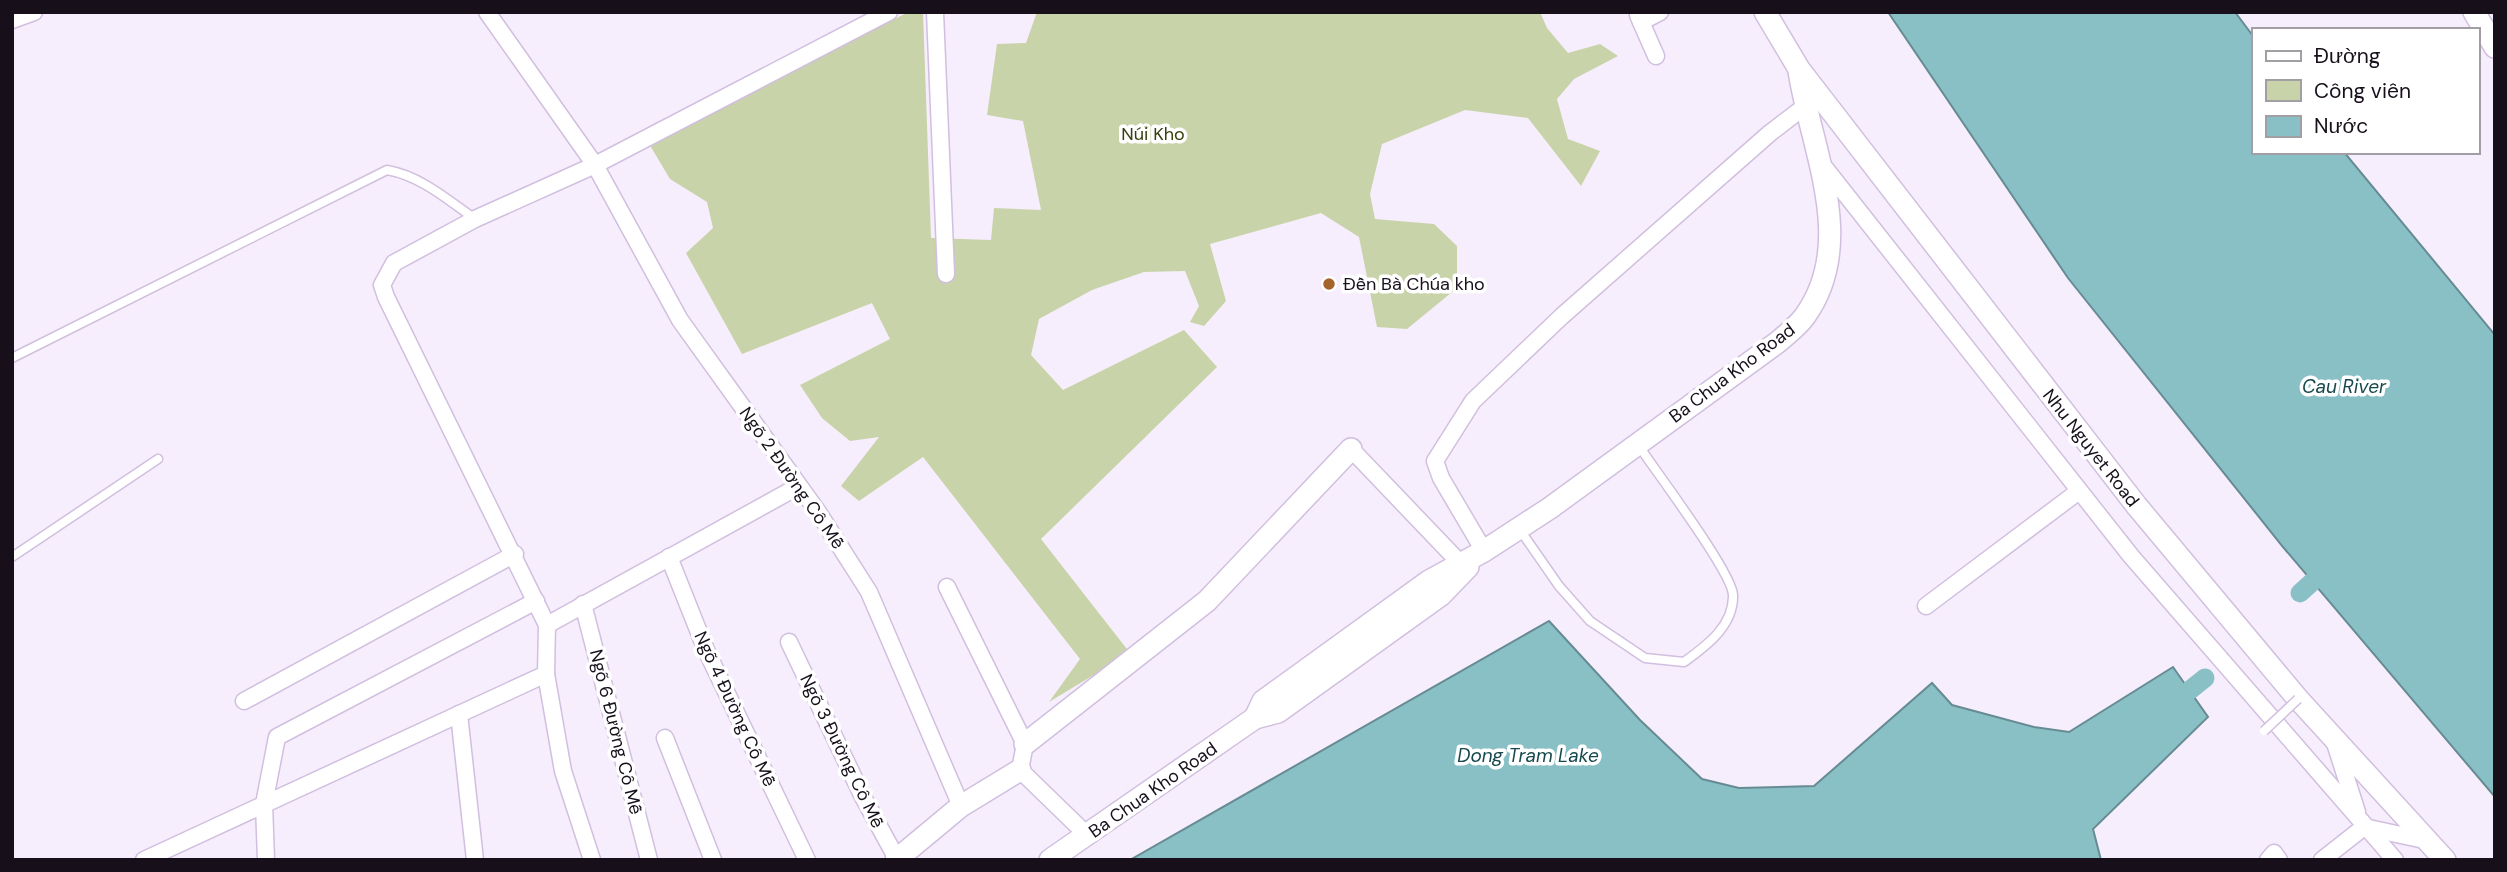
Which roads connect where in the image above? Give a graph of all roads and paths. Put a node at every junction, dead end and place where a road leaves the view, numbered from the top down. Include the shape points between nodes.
1 (34, 12) edge
2 (487, 12) edge
3 (889, 12) edge
4 (935, 12) edge
5 (1660, 12) edge
6 (1765, 12) edge
7 (2474, 12) edge
8 (1639, 17) edge
9 (12, 20) edge
10 (2495, 47) edge
11 (1656, 56) dead end
12 (1799, 69) junction
13 (1804, 107) junction
14 (1819, 161) junction
15 (595, 165) junction
16 (475, 219) junction
17 (946, 274) dead end
18 (12, 358) edge
19 (1637, 443) junction
20 (1351, 449) joint
21 (158, 459) dead end
22 (799, 486) junction
23 (2079, 491) junction
24 (1519, 528) junction
25 (1484, 551) junction
26 (515, 554) junction
27 (12, 557) edge
28 (669, 557) junction
29 (1461, 564) junction
30 (947, 587) dead end
31 (536, 601) junction
32 (583, 604) junction
33 (1926, 606) dead end
34 (547, 625) junction
35 (789, 642) dead end
36 (546, 674) junction
37 (2298, 699) junction
38 (244, 701) dead end
39 (459, 714) junction
40 (1255, 718) junction
41 (2264, 731) dead end
42 (665, 738) dead end
43 (2334, 739) junction
44 (1025, 744) junction
45 (1020, 770) junction
46 (264, 804) junction
47 (961, 806) junction
48 (2364, 827) junction
49 (1087, 835) junction
50 (2429, 841) junction
51 (896, 859) edge
52 (144, 860) edge
53 (265, 860) edge
54 (475, 860) edge
55 (592, 860) edge
56 (649, 860) edge
57 (713, 860) edge
58 (807, 860) edge
59 (1050, 860) edge
60 (2268, 860) edge
61 (2280, 860) edge
62 (2322, 860) edge
63 (2395, 860) edge
64 (2445, 860) edge

1 - 9 street
2 - 15 street, Ngõ 2 Đường Cô Mễ
3 - 15 street
4 - 17 street
5 - 8 street
6 - 12 street, Nhu Nguyet Road
7 - 10 street
8 - 11 street
12 - 13 street, Ba Chua Kho Road
12 - 37 street, Nhu Nguyet Road via 2128,495
13 - 14 street, Ba Chua Kho Road
13 - 25 street via 1562,316 1473,401 1435,461 1440,478
14 - 19 street, Ba Chua Kho Road via 1832,234 1820,290 1804,318 1778,342
14 - 23 street, Nhu Nguyet Road
15 - 16 street
15 - 22 street, Ngõ 2 Đường Cô Mễ via 680,320
16 - 18 lane via 404,173 387,170
16 - 26 street via 394,263 382,285
19 - 24 street, Ba Chua Kho Road
19 - 24 lane via 1720,562 1733,594 1727,619 1711,643 1684,662 1645,658 1590,621
20 - 29 street
20 - 44 street via 1207,601
21 - 27 lane
22 - 28 street
22 - 47 street, Ngõ 2 Đường Cô Mễ via 869,592
23 - 33 street
23 - 48 street, Nhu Nguyet Road
24 - 25 street, Ba Chua Kho Road
25 - 29 street, Ba Chua Kho Road
25 - 40 street, Ba Chua Kho Road via 1441,595 1278,712
26 - 31 street
26 - 38 street
28 - 32 street
28 - 58 street, Ngõ 4 Đường Cô Mễ via 706,650
29 - 40 street, Ba Chua Kho Road via 1429,581 1263,701
30 - 44 street
31 - 34 street
31 - 46 street via 277,737
32 - 34 street
32 - 56 street, Ngõ 6 Đường Cô Mễ
34 - 36 street
35 - 51 street, Ngõ 3 Đường Cô Mễ
36 - 39 street
36 - 55 street via 563,771
37 - 41 lane, bridge
37 - 43 street, Nhu Nguyet Road
39 - 46 street
39 - 54 street
40 - 49 street, Ba Chua Kho Road
42 - 57 street
43 - 48 street
43 - 50 street, Nhu Nguyet Road
44 - 45 street
45 - 47 street
45 - 49 street
46 - 52 street
46 - 53 street
47 - 51 street
48 - 50 street
48 - 62 street
48 - 63 street, Nhu Nguyet Road
49 - 59 street, Ba Chua Kho Road
50 - 64 street, Nhu Nguyet Road
60 - 61 street via 2274,853

